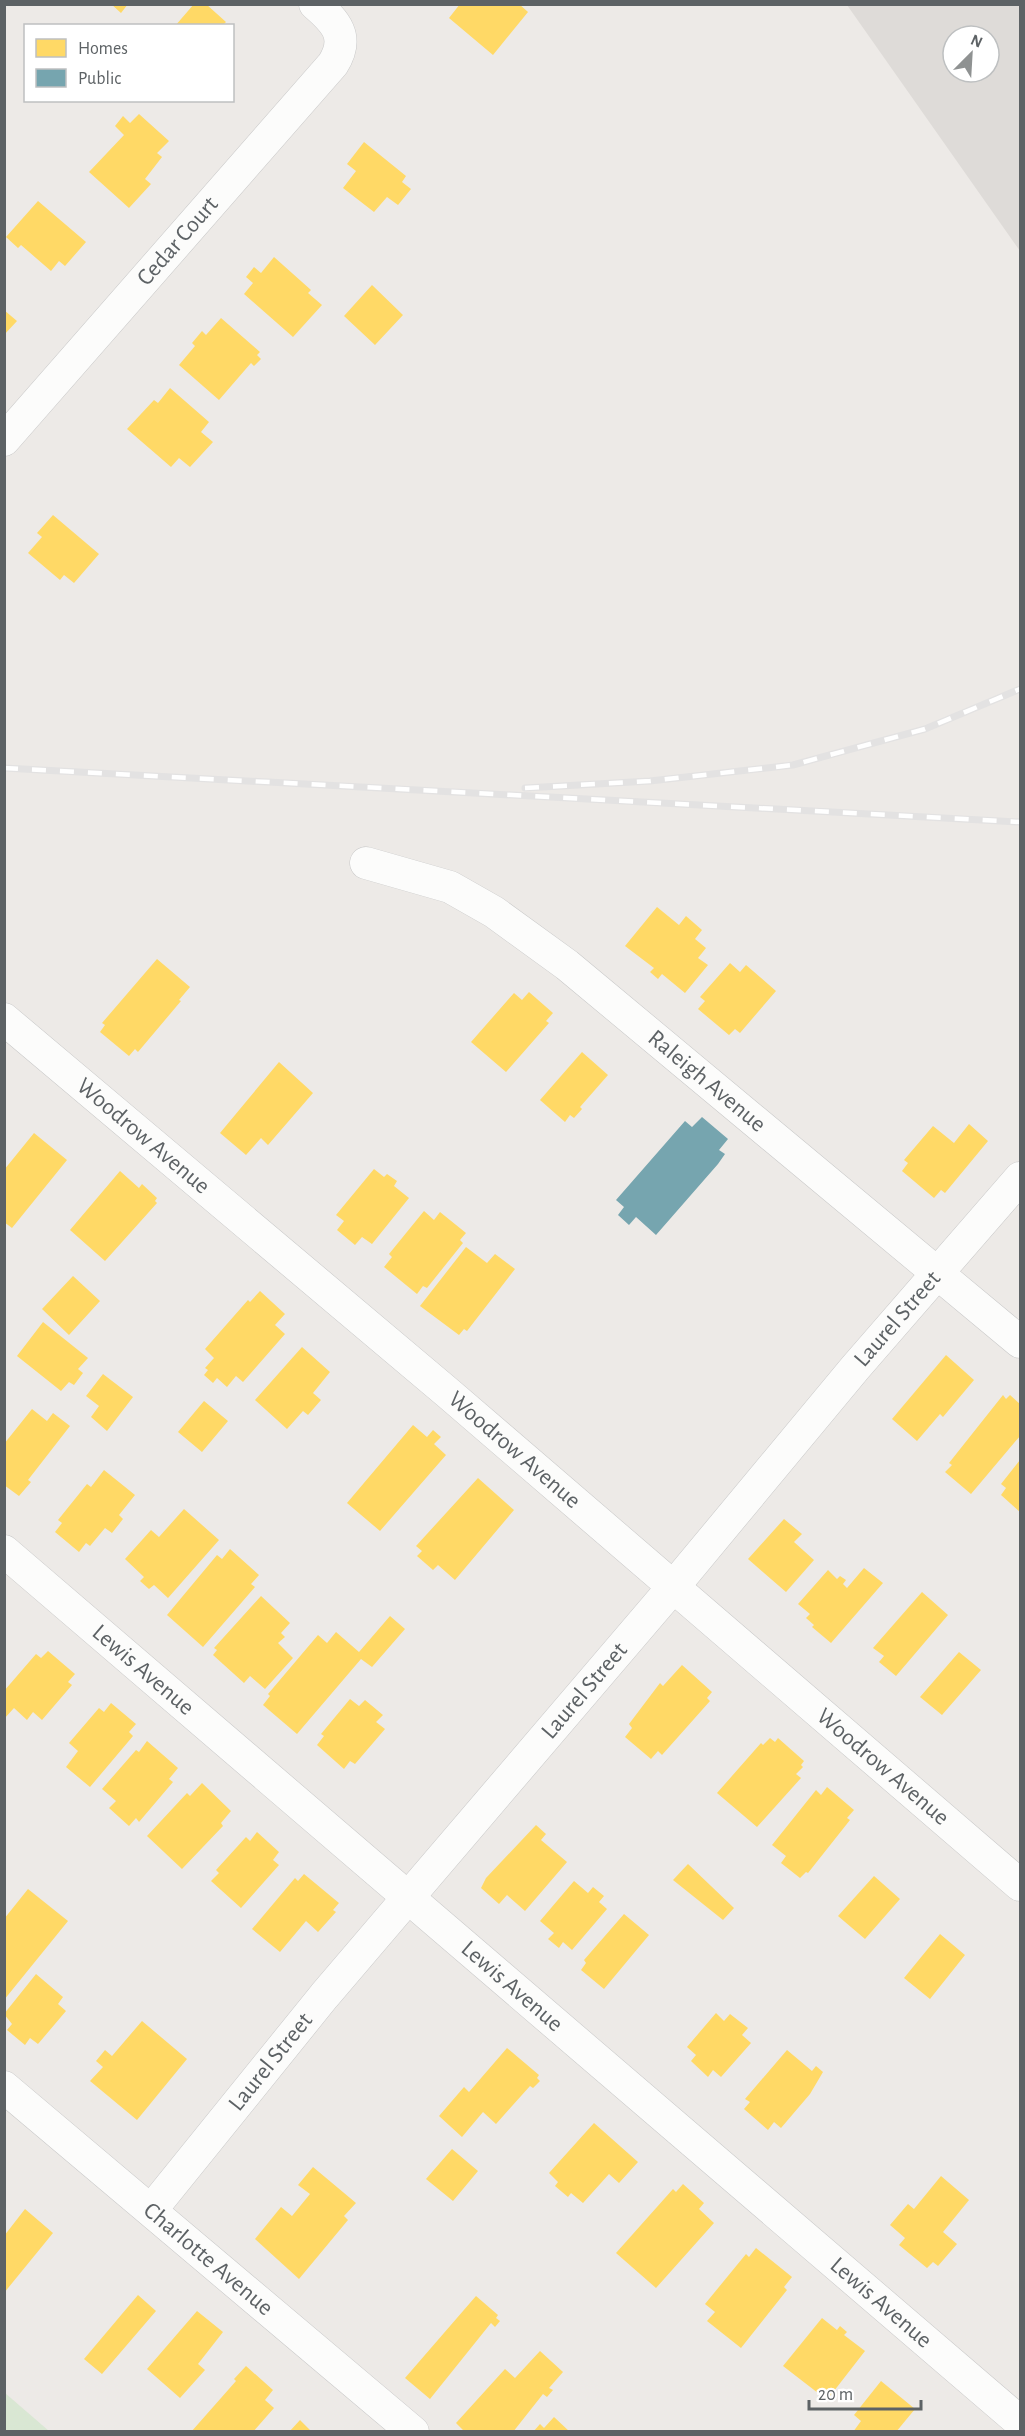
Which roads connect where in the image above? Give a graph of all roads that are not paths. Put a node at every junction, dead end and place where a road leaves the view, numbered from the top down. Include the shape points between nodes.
1 (315, 4) edge
2 (4, 440) edge
3 (366, 863) dead end
4 (4, 1019) edge
5 (1020, 1178) edge
6 (938, 1274) junction
7 (1020, 1342) edge
8 (4, 1551) edge
9 (674, 1586) junction
10 (1020, 1886) edge
11 (409, 1896) junction
12 (4, 2087) edge
13 (152, 2209) junction
14 (1020, 2422) edge
15 (413, 2432) edge

1 - 2 street, Cedar Court via 334,21 341,37 333,64
3 - 6 street, Raleigh Avenue via 450,887 494,912 567,965
4 - 9 street, Woodrow Avenue
5 - 6 street, Laurel Street
6 - 7 street, Raleigh Avenue
6 - 9 street, Laurel Street
8 - 11 street, Lewis Avenue
9 - 10 street, Woodrow Avenue
9 - 11 street, Laurel Street
11 - 13 street, Laurel Street
11 - 14 street, Lewis Avenue
12 - 13 street, Charlotte Avenue
13 - 15 street, Charlotte Avenue

